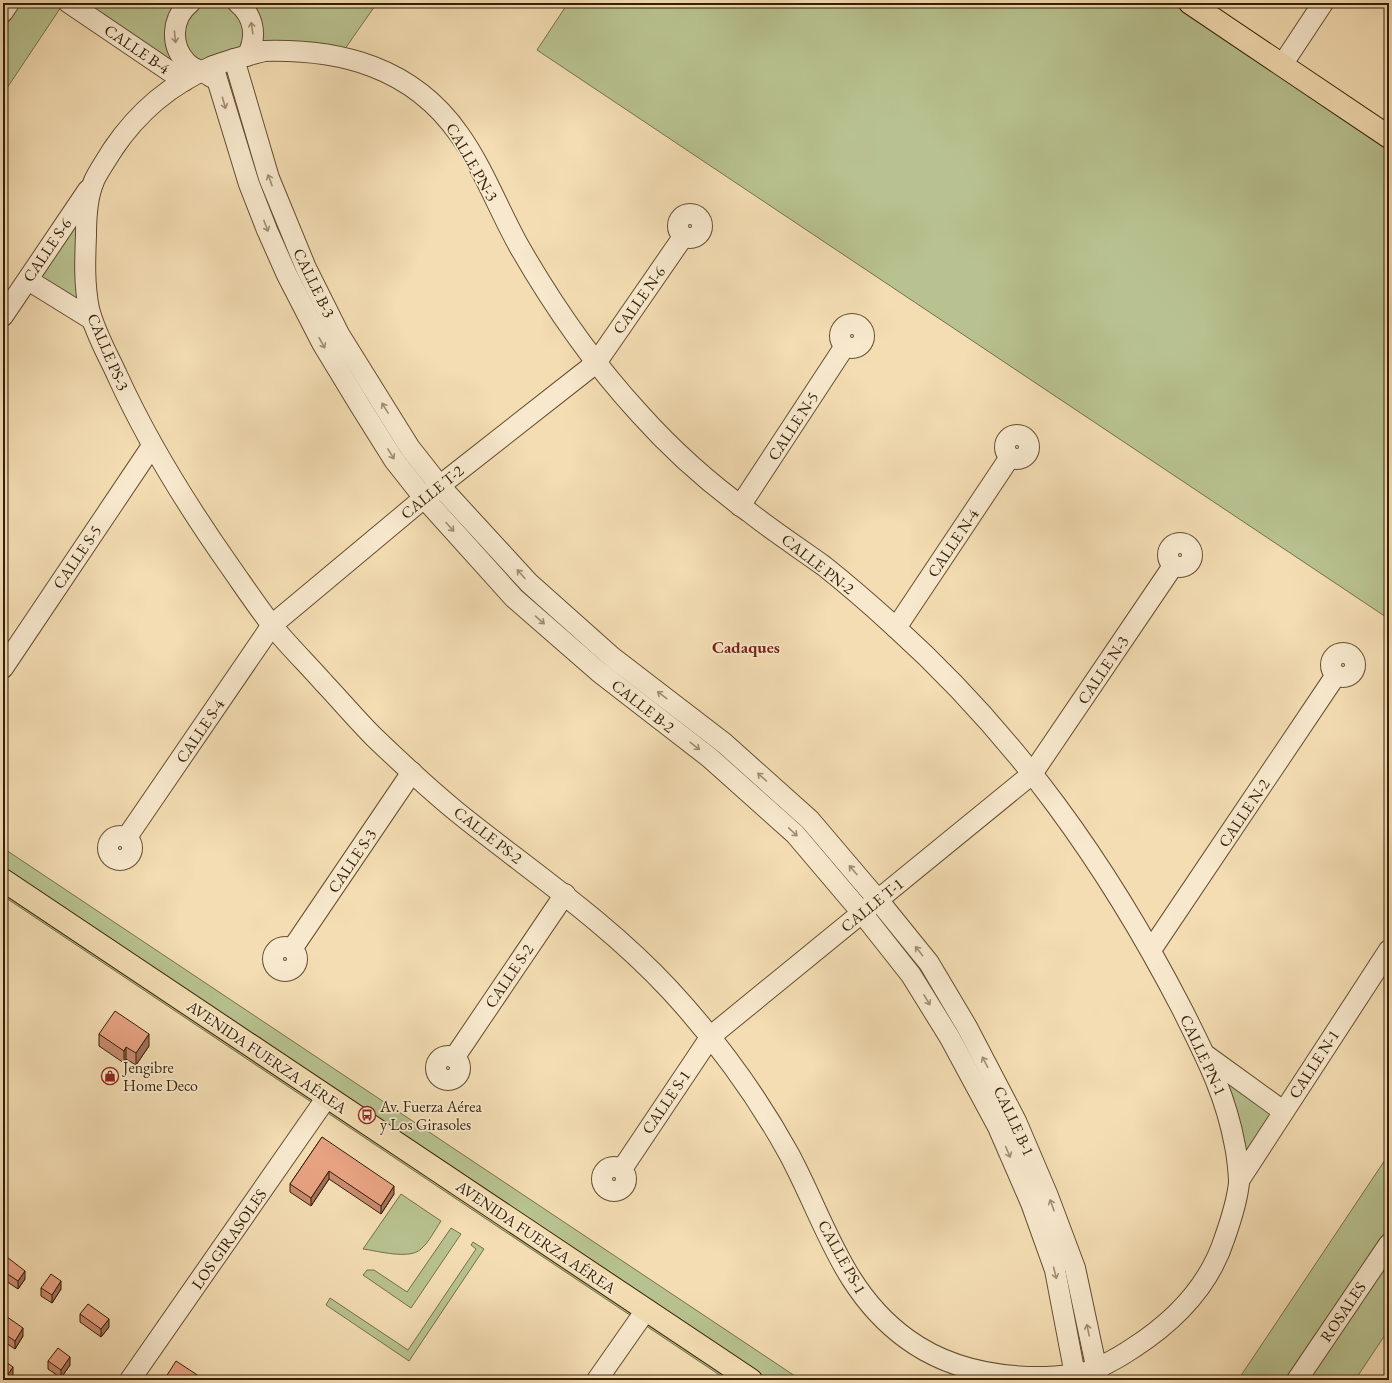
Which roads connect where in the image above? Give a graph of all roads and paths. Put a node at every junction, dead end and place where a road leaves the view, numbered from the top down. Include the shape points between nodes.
1 (9, 3) edge
2 (69, 3) edge
3 (190, 3) edge
4 (238, 3) edge
5 (1190, 3) edge
6 (1323, 3) edge
7 (3, 12) edge
8 (240, 58) junction
9 (1282, 65) junction
10 (211, 74) junction
11 (184, 81) junction
12 (1389, 137) edge
13 (92, 185) junction
14 (683, 237) dead end
15 (306, 268) junction
16 (287, 275) junction
17 (28, 280) junction
18 (3, 316) edge
19 (91, 319) junction
20 (845, 346) dead end
21 (596, 363) junction
22 (152, 446) junction
23 (1010, 458) dead end
24 (440, 486) junction
25 (424, 498) junction
26 (740, 506) junction
27 (1173, 566) dead end
28 (272, 625) junction
29 (896, 628) junction
30 (3, 668) edge
31 (1336, 675) dead end
32 (412, 772) junction
33 (1032, 774) junction
34 (127, 837) dead end
35 (3, 880) edge
36 (565, 894) junction
37 (3, 896) edge
38 (878, 900) junction
39 (862, 913) junction
40 (292, 949) dead end
41 (1152, 950) junction
42 (1389, 950) edge
43 (711, 1036) junction
44 (1205, 1054) junction
45 (454, 1058) dead end
46 (323, 1103) junction
47 (1283, 1111) junction
48 (1007, 1124) junction
49 (622, 1169) dead end
50 (1240, 1179) junction
51 (1389, 1244) edge
52 (642, 1316) junction
53 (1097, 1374) edge
54 (1076, 1378) edge
55 (133, 1379) edge
56 (597, 1380) edge
57 (728, 1380) edge
58 (751, 1380) edge
59 (1297, 1380) edge

1 - 7 street
2 - 11 street, CALLE B-4
3 -> 10 street via 176,22 175,40 182,56 195,69
8 -> 4 street via 252,44 253,31 248,14
5 - 9 main road
6 - 9 street
8 - 10 street, CALLE PS-3
15 -> 8 street, CALLE B-3 via 269,178
8 - 21 street, CALLE PN-3 via 264,51 288,50 340,56 380,69 424,96 459,134 515,241 554,304
9 - 12 main road
10 - 11 street, CALLE PS-3
10 -> 16 street, CALLE B-3 via 249,184
11 - 13 street, CALLE PS-3 via 157,97 138,115 106,159
13 - 17 street, CALLE S-6
13 - 19 street, CALLE PS-3 via 86,218 84,278
14 - 21 street, CALLE N-6
15 - 16 street
24 -> 15 street, CALLE B-3 via 410,448 339,334
16 -> 25 street, CALLE B-3 via 322,343 359,404 394,460
17 - 18 street, CALLE S-6
17 - 19 street
19 - 22 street, CALLE PS-3
20 - 26 street, CALLE N-5
21 - 24 street, CALLE T-2
21 - 26 street, CALLE PN-2 via 640,414 690,465
22 - 28 street, CALLE PS-3 via 201,525
22 - 30 street, CALLE S-5
23 - 29 street, CALLE N-4
24 - 25 street, CALLE T-2
38 -> 24 street, CALLE B-2 via 810,820 724,743 612,657 529,583
25 - 28 street, CALLE T-2
25 -> 39 street, CALLE B-2 via 514,598 599,672 710,758 795,834
26 - 29 street, CALLE PN-2 via 828,569
27 - 33 street, CALLE N-3
28 - 32 street, CALLE PS-2 via 365,728
28 - 34 street, CALLE S-4
29 - 33 street, CALLE PN-2 via 943,672
31 - 41 street, CALLE N-2
32 - 36 street, CALLE PS-2 via 456,811
32 - 40 street, CALLE S-3
33 - 38 street, CALLE T-1
33 - 41 street, CALLE PN-1 via 1073,824
35 - 46 main road, AVENIDA FUERZA AÉREA
36 - 43 street, CALLE PS-2 via 606,928 662,981
36 - 45 street, CALLE S-2
37 - 46 main road, AVENIDA FUERZA AÉREA
38 - 39 street, CALLE T-1
48 -> 38 street, CALLE B-1 via 967,1027 929,964
39 - 43 street, CALLE T-1
39 -> 48 street, CALLE B-1 via 911,975
41 - 44 street, CALLE PN-1
42 - 47 street, CALLE N-1
43 - 49 street, CALLE S-1
43 - 54 street, CALLE PS-1 via 749,1088 784,1146 813,1201 834,1250 857,1290 883,1320 914,1345 943,1360 973,1371 1001,1376
44 - 47 street
44 - 50 street, CALLE PN-1 via 1221,1089 1234,1139
46 - 52 main road, AVENIDA FUERZA AÉREA
46 - 55 street, LOS GIRASOLES
47 - 50 street, CALLE N-1
53 -> 48 street, CALLE B-1 via 1075,1268 1048,1196
48 -> 54 street, CALLE B-1 via 1055,1270
50 - 53 street, CALLE PN-1 via 1221,1252 1200,1289 1168,1324
51 - 59 street, ROSALES
52 - 56 street
52 - 57 main road, AVENIDA FUERZA AÉREA
52 - 58 main road, AVENIDA FUERZA AÉREA
53 - 54 street, CALLE PN-1

